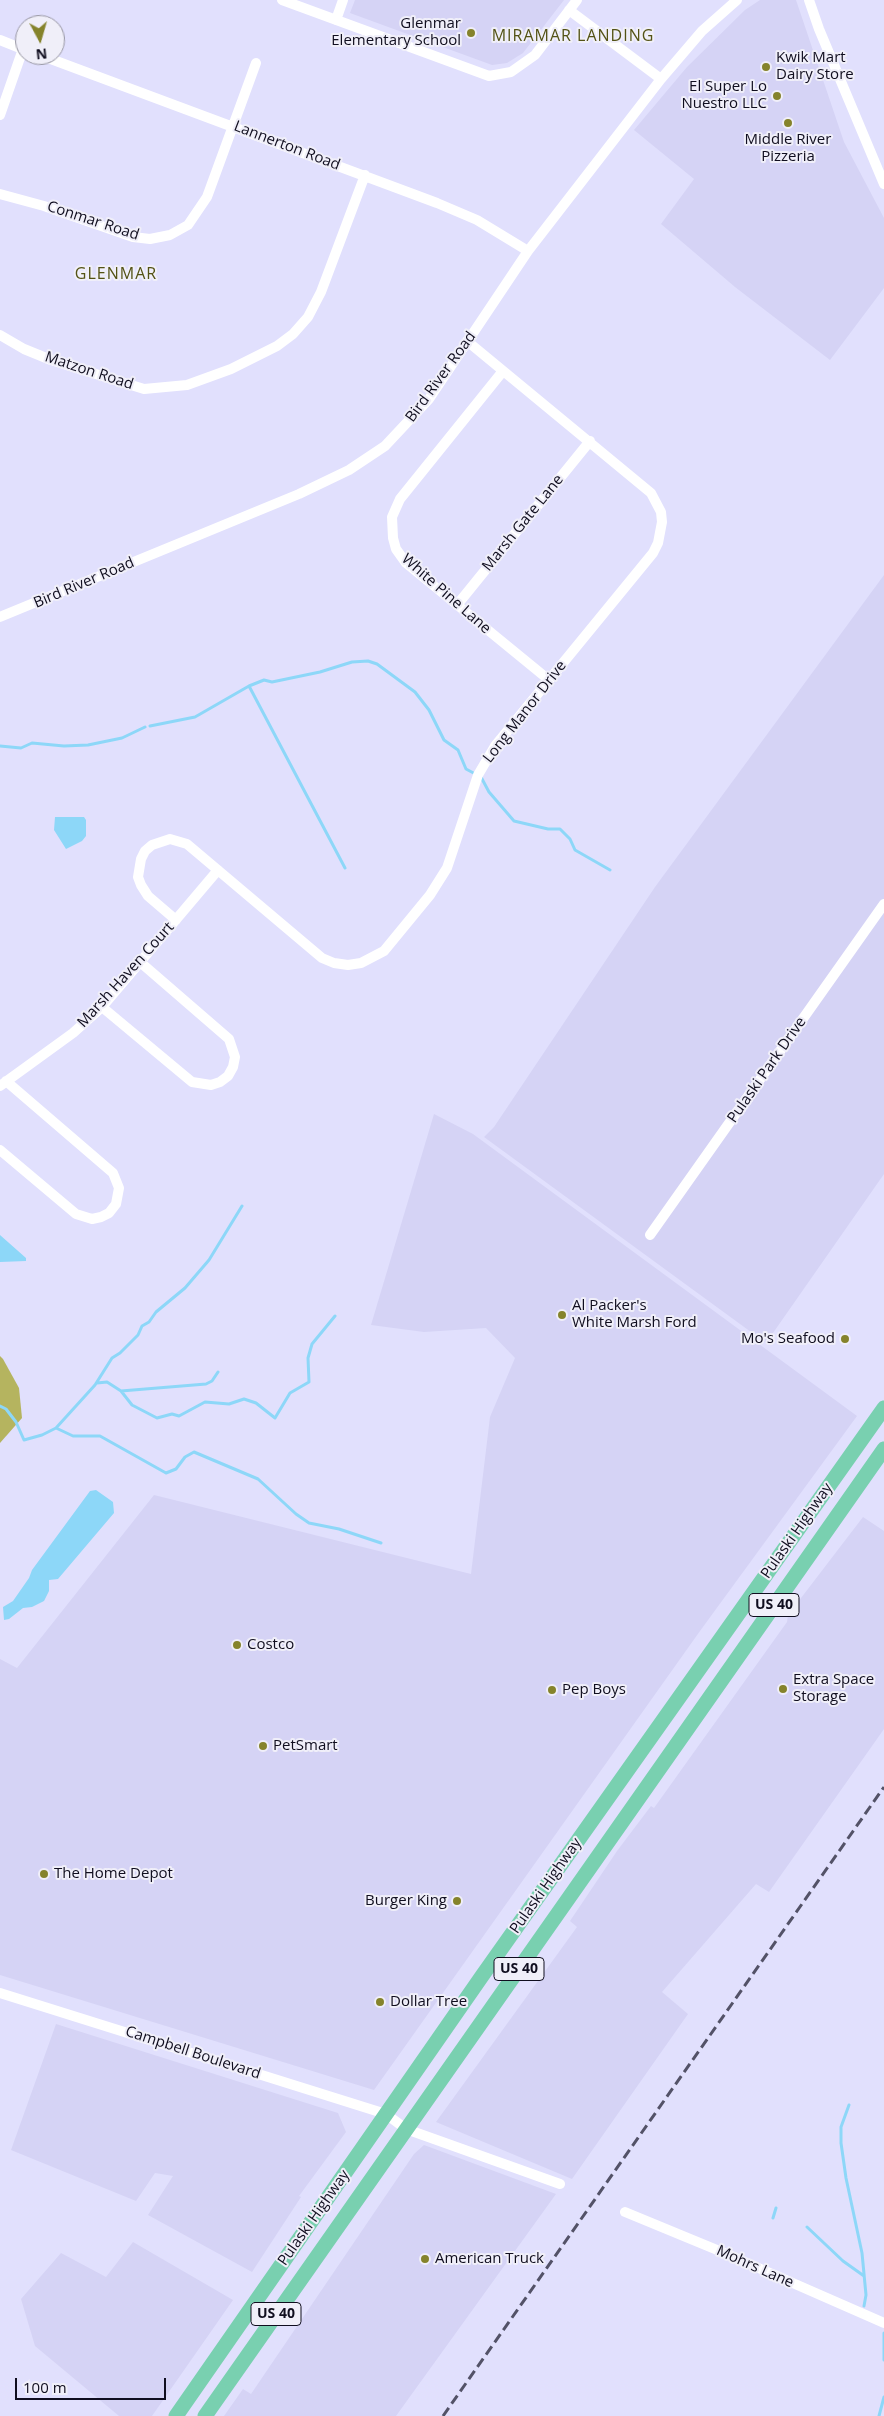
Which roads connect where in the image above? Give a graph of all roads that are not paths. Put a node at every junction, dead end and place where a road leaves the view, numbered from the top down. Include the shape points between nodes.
1 (282, 0) edge
2 (343, 0) edge
3 (578, 0) edge
4 (737, 0) edge
5 (809, 0) edge
6 (569, 10) junction
7 (336, 20) junction
8 (0, 40) edge
9 (15, 46) edge
10 (256, 63) dead end
11 (65, 64) edge
12 (18, 65) edge
13 (661, 79) junction
14 (0, 115) edge
15 (233, 126) junction
16 (365, 175) junction
17 (884, 184) edge
18 (0, 194) edge
19 (528, 251) junction
20 (0, 335) edge
21 (468, 342) junction
22 (504, 371) junction
23 (590, 441) junction
24 (457, 605) junction
25 (0, 617) edge
26 (549, 680) junction
27 (218, 870) junction
28 (884, 904) edge
29 (176, 920) junction
30 (140, 962) junction
31 (102, 1007) junction
32 (3, 1084) edge
33 (0, 1150) edge
34 (650, 1235) dead end
35 (884, 1408) edge
36 (884, 1448) edge
37 (0, 1993) edge
38 (386, 2114) junction
39 (406, 2129) junction
40 (560, 2184) dead end
41 (625, 2212) dead end
42 (884, 2324) edge
43 (176, 2416) edge
44 (205, 2416) edge

1 - 7 street
2 - 7 street
3 - 6 street
4 - 13 street, Bird River Road via 702,31
5 - 17 street
6 - 7 street via 535,55 523,65 511,72 489,76
6 - 13 street
8 - 9 street
10 - 15 street, Conmar Road
11 - 15 street, Lannerton Road
12 - 14 street
13 - 19 street, Bird River Road
15 - 16 street, Lannerton Road
15 - 18 street, Conmar Road via 201,208 188,225 161,238 133,237
16 - 19 street, Lannerton Road via 477,220
16 - 20 street, Matzon Road via 321,292 308,316 278,346 240,366 187,386 144,389 51,360
19 - 21 street, Bird River Road
21 - 22 street, Long Manor Drive
21 - 25 street, Bird River Road via 428,399 398,433 370,457 299,494
22 - 23 street, Long Manor Drive
22 - 24 street, White Pine Lane via 400,499 392,517 392,538 401,558
23 - 24 street, Marsh Gate Lane
23 - 26 street, Long Manor Drive via 651,493 660,512 661,533 653,553
24 - 26 street, White Pine Lane
26 - 27 street, Long Manor Drive via 484,764 454,853 438,883 384,951 374,958 348,965 319,957
27 - 29 street, Marsh Haven Court
27 - 29 street, Long Manor Drive via 179,840 161,841 146,851 138,867 141,885 148,896
28 - 34 street, Pulaski Park Drive
29 - 30 street, Marsh Haven Court
30 - 31 street, Marsh Haven Court
30 - 31 street via 229,1039 235,1057 228,1076 211,1085 192,1082
31 - 32 street, Marsh Haven Court via 73,1033
32 - 33 street via 114,1173 119,1188 116,1204 101,1217 92,1219 76,1214
35 - 38 highway, Pulaski Highway / US 40
36 - 39 highway, Pulaski Highway / US 40
37 - 38 street, Campbell Boulevard
38 - 39 street
38 - 43 highway, Pulaski Highway / US 40
39 - 40 street
39 - 44 highway, Pulaski Highway / US 40
41 - 42 street, Mohrs Lane

